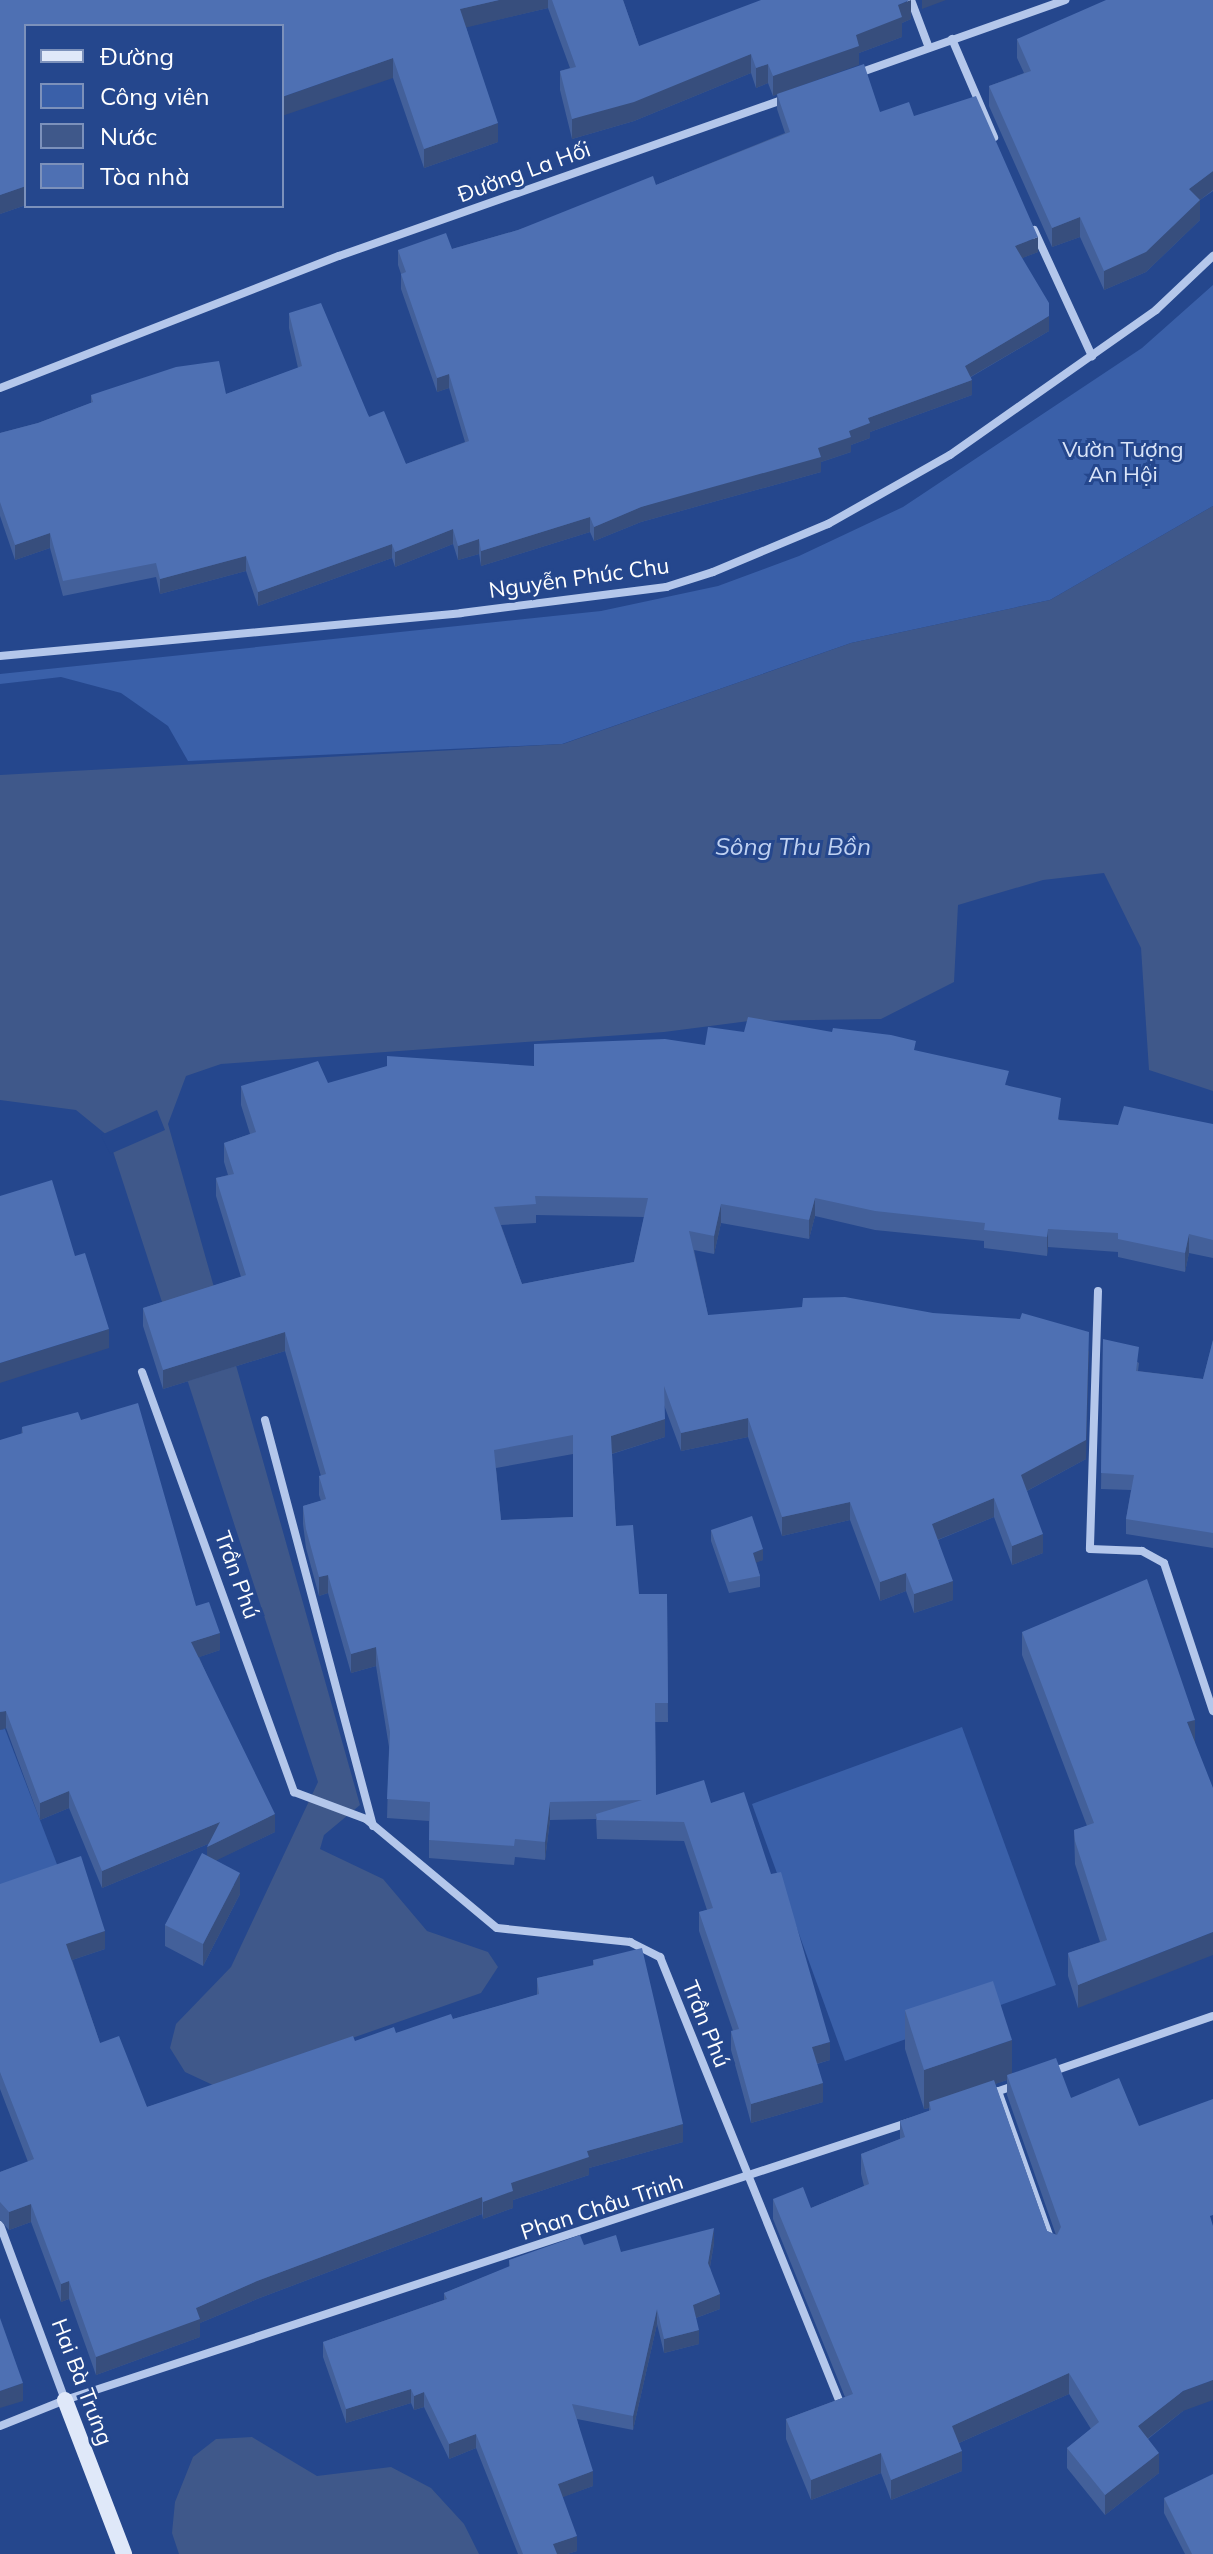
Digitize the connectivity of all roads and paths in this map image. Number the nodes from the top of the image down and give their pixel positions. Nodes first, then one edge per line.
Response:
1 (911, 0) edge
2 (1065, 0) edge
3 (952, 39) junction
4 (929, 48) junction
5 (852, 76) edge
6 (794, 96) edge
7 (1000, 150) edge
8 (1030, 220) edge
9 (1213, 256) edge
10 (1092, 356) junction
11 (0, 388) edge
12 (0, 656) edge
13 (1098, 1291) dead end
14 (142, 1372) dead end
15 (265, 1420) dead end
16 (1213, 1711) edge
17 (373, 1827) junction
18 (1213, 2016) edge
19 (1035, 2078) edge
20 (1023, 2082) edge
21 (998, 2091) junction
22 (970, 2101) edge
23 (926, 2116) edge
24 (747, 2177) junction
25 (0, 2225) edge
26 (1054, 2249) edge
27 (65, 2400) junction
28 (842, 2407) edge
29 (0, 2426) edge
30 (124, 2554) edge

1 - 4 street
2 - 3 street
3 - 4 street
3 - 7 street
4 - 5 street
6 - 11 street, Đường La Hối
8 - 10 street
9 - 10 street, Nguyễn Phúc Chu
10 - 12 street, Nguyễn Phúc Chu
13 - 16 street
14 - 17 street, Trần Phú
15 - 17 street
17 - 24 street, Trần Phú
18 - 19 street
20 - 21 street
21 - 22 street
21 - 26 street
23 - 24 street, Phan Châu Trinh
24 - 27 street, Phan Châu Trinh
24 - 28 street, Trần Phú
25 - 27 street, Hai Bà Trưng
27 - 29 street, Phan Châu Trinh
27 - 30 street, Hai Bà Trưng

